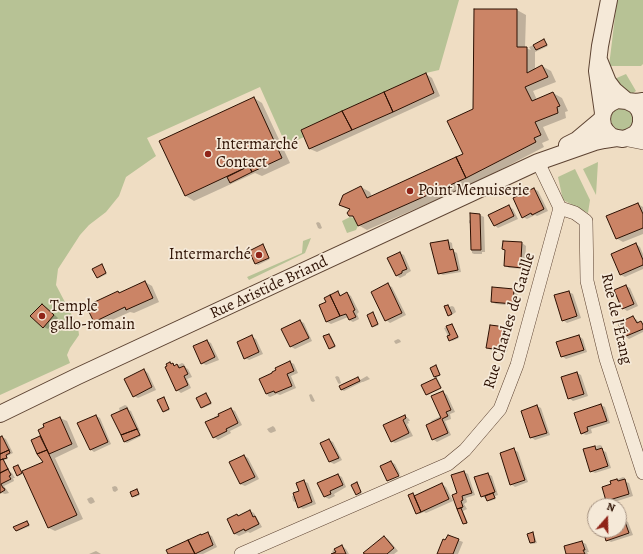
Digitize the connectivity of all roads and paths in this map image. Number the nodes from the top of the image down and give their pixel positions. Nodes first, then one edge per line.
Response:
1 (609, 0) edge
2 (599, 60) junction
3 (627, 100) junction
4 (643, 101) edge
5 (603, 116) junction
6 (642, 130) edge
7 (620, 138) junction
8 (538, 162) junction
9 (560, 208) junction
10 (0, 414) edge
11 (643, 472) edge
12 (246, 553) edge

1 - 2 street
2 - 3 street
2 - 5 street
3 - 4 street
3 - 5 street
3 - 6 street
5 - 7 street
5 - 8 street, Rue Aristide Briand
6 - 7 street
7 - 8 street, Rue Aristide Briand
8 - 9 street
8 - 10 street, Rue Aristide Briand
9 - 11 street, Rue de l'Étang
9 - 12 street, Rue Charles de Gaulle

